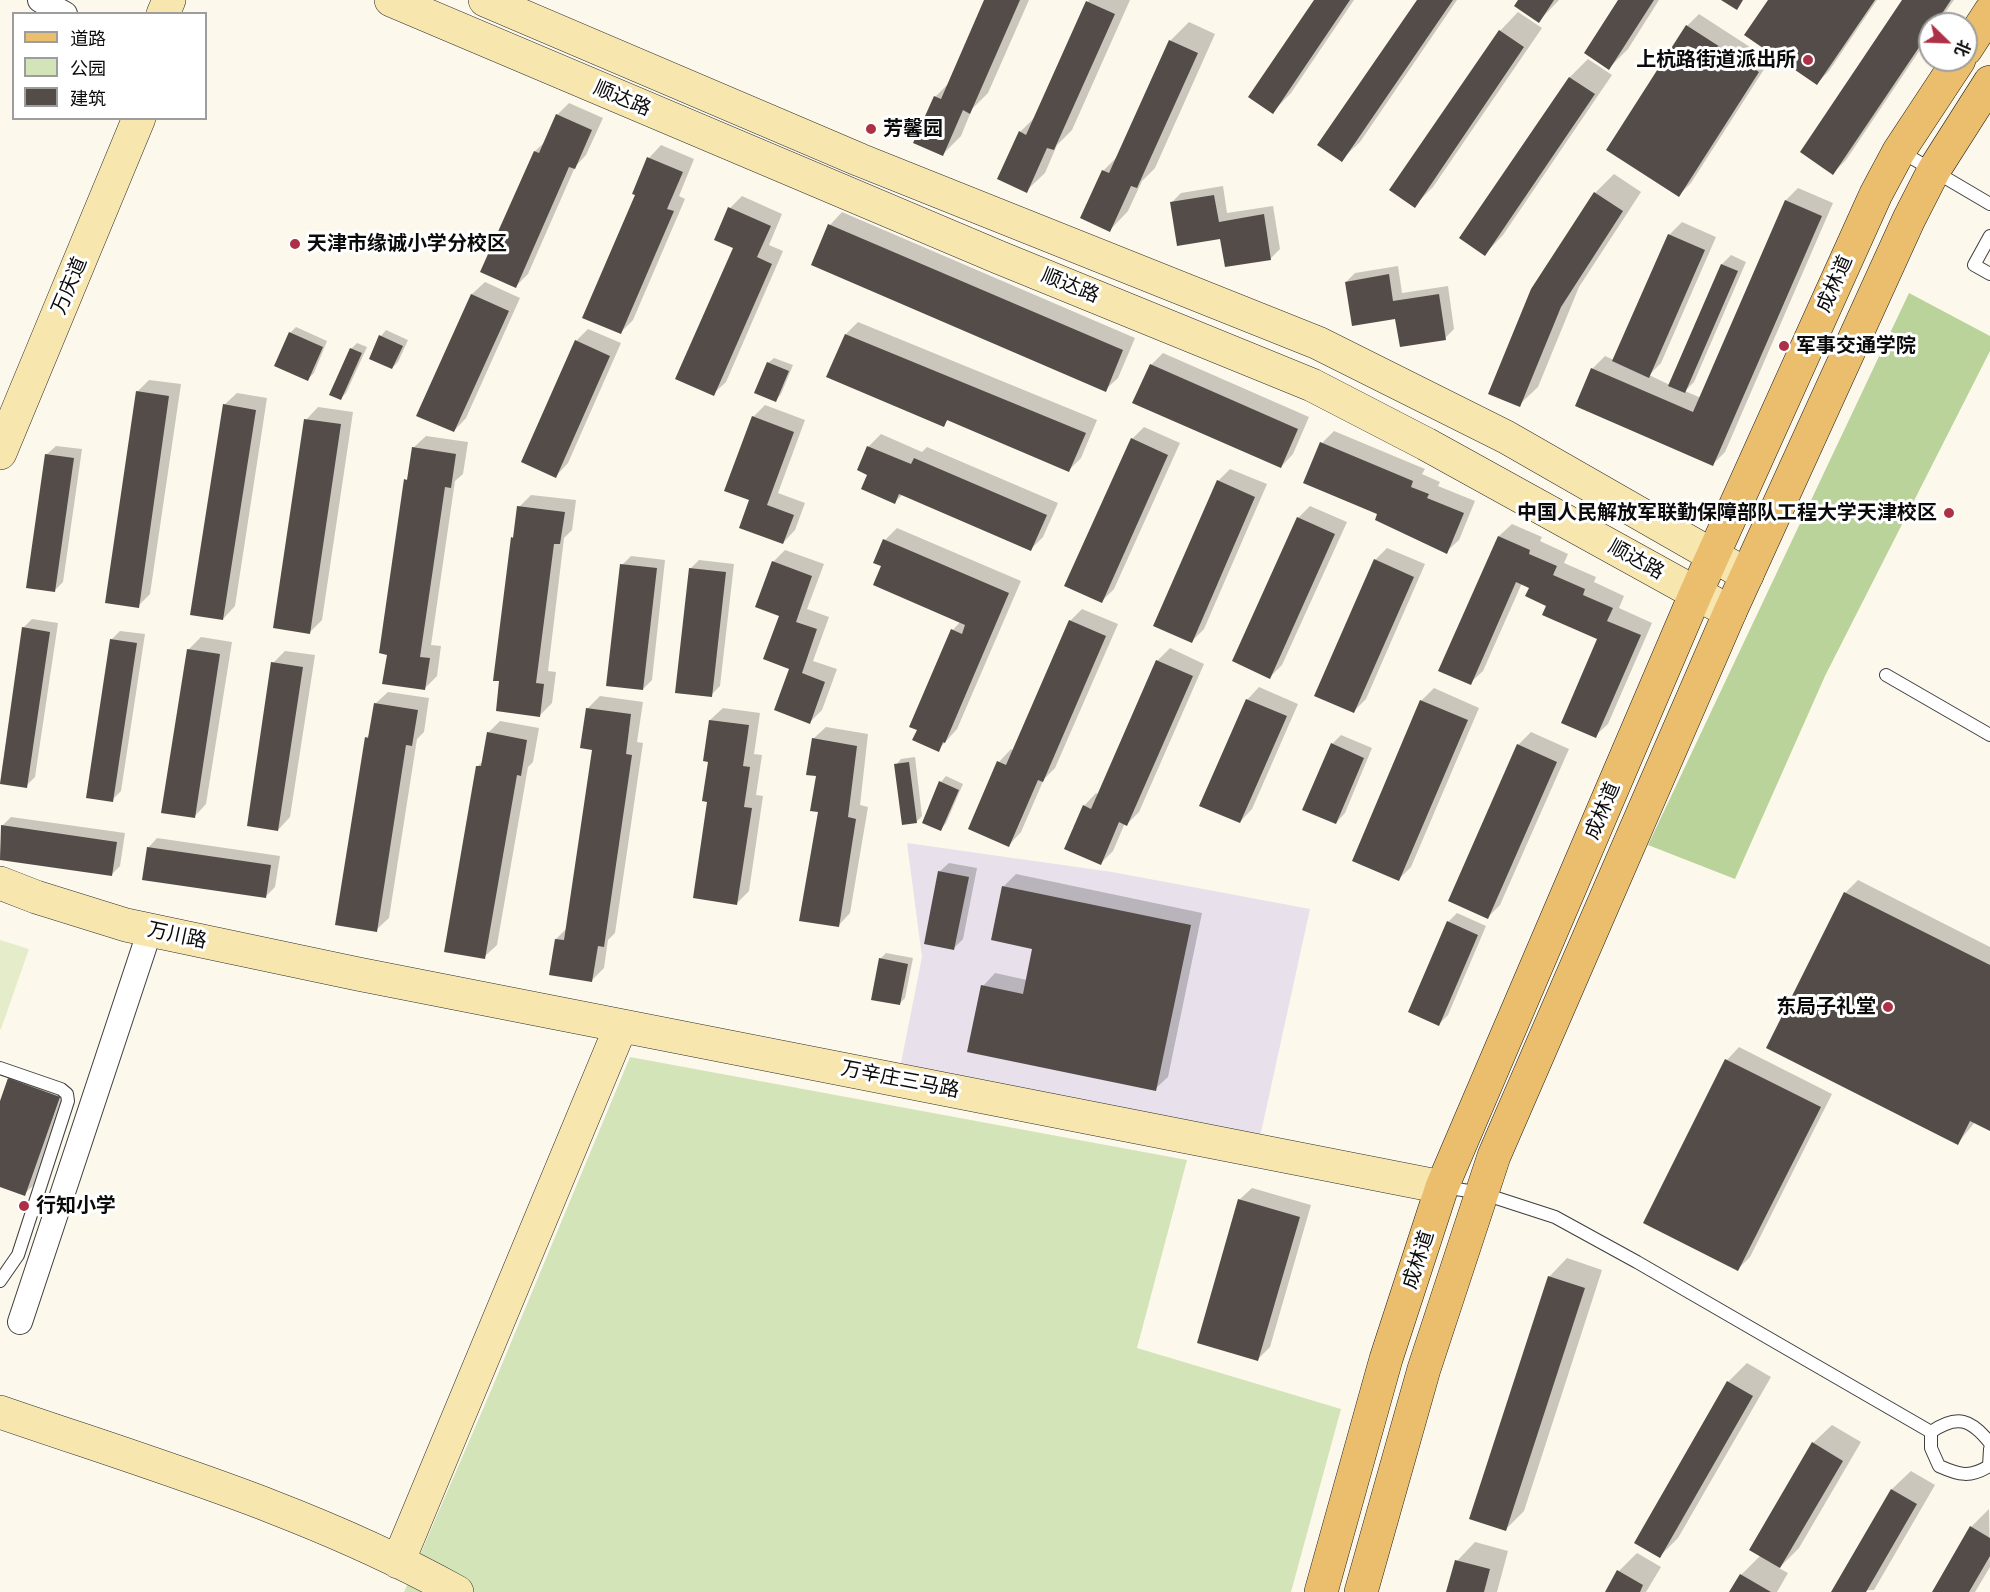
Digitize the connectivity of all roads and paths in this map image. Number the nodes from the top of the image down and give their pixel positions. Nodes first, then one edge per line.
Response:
1 (40, 0) edge
2 (391, 0) edge
3 (484, 0) edge
4 (61, 12) edge
5 (1990, 12) edge
6 (458, 29) junction
7 (1978, 30) edge
8 (1951, 72) edge
9 (1990, 82) edge
10 (118, 120) edge
11 (139, 120) edge
12 (1899, 151) junction
13 (1934, 170) junction
14 (1990, 204) edge
15 (1990, 236) edge
16 (1990, 274) edge
17 (0, 398) edge
18 (2, 442) edge
19 (1713, 555) junction
20 (1747, 575) junction
21 (1696, 593) junction
22 (1730, 612) junction
23 (1886, 675) dead end
24 (1990, 735) edge
25 (0, 883) edge
26 (150, 930) junction
27 (358, 974) joint
28 (621, 1026) junction
29 (0, 1068) edge
30 (1442, 1187) junction
31 (1481, 1193) junction
32 (29, 1259) junction
33 (0, 1281) edge
34 (20, 1322) dead end
35 (0, 1412) edge
36 (1931, 1432) junction
37 (1990, 1443) edge
38 (1990, 1449) edge
39 (398, 1562) junction
40 (457, 1592) edge
41 (1321, 1592) edge
42 (1361, 1592) edge

1 - 4 street
2 - 6 street, 顺达路
3 - 6 street
3 - 19 street, 顺达路
5 - 7 main road
6 - 21 street, 顺达路
8 - 12 main road, 成林道
9 - 13 main road, 成林道
10 - 17 street, 万庆道
11 - 18 street, 万庆道
12 - 13 lane
12 - 19 main road, 成林道
13 - 14 lane
13 - 20 main road, 成林道
15 - 16 lane
19 - 20 street, 顺达路
19 - 21 main road, 成林道
20 - 22 main road, 成林道
21 - 22 street, 顺达路
21 - 30 main road, 成林道
22 - 31 main road, 成林道
23 - 24 lane
25 - 26 street, 万川路
26 - 27 street, 万川路
26 - 32 street
27 - 28 street, 万辛庄三马路
28 - 30 street, 万辛庄三马路
28 - 39 street
29 - 32 lane
30 - 31 lane
30 - 41 main road, 成林道
31 - 36 lane
31 - 42 main road, 成林道
32 - 33 lane
32 - 34 street
35 - 39 street
36 - 37 lane
36 - 38 lane
39 - 40 street

